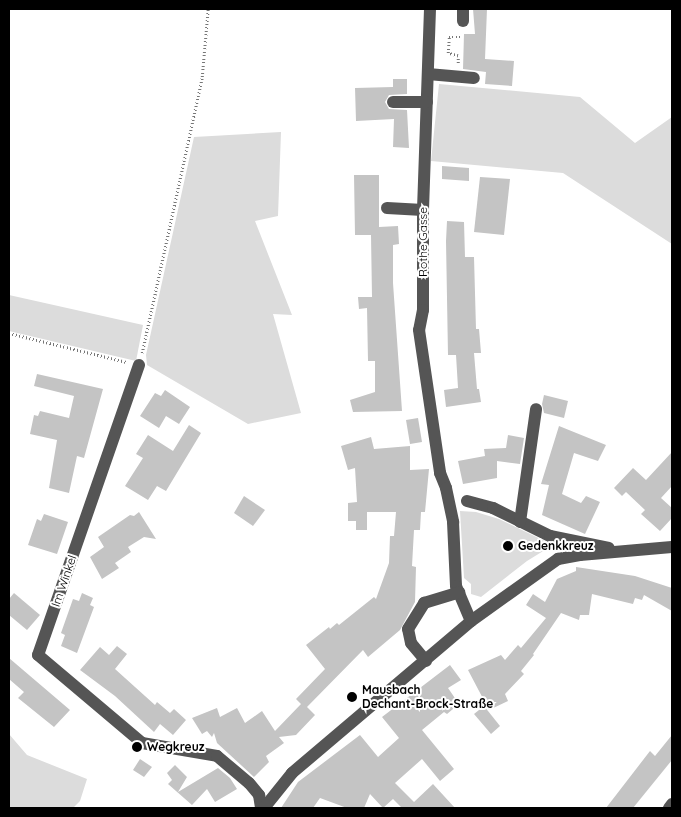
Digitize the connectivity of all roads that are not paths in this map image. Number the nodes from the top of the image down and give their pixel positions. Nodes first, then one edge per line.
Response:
1 (430, 9) edge
2 (428, 74) junction
3 (474, 78) dead end
4 (392, 102) dead end
5 (427, 102) junction
6 (387, 208) dead end
7 (422, 210) junction
8 (139, 365) road end
9 (536, 409) dead end
10 (468, 501) dead end
11 (520, 522) junction
12 (672, 547) edge
13 (631, 551) junction
14 (459, 592) junction
15 (471, 622) junction
16 (426, 661) junction
17 (672, 804) edge
18 (263, 808) edge
19 (669, 808) edge

1 - 2 street, Rothe Gasse
2 - 3 street
2 - 5 street, Rothe Gasse
4 - 5 street
5 - 7 street, Rothe Gasse
6 - 7 street
7 - 14 street, Rothe Gasse
8 - 18 street, Im Winkel
9 - 11 street
10 - 11 street
11 - 13 street
12 - 13 street
13 - 15 street
14 - 15 street
14 - 16 street
15 - 16 street
16 - 18 street
17 - 19 street

